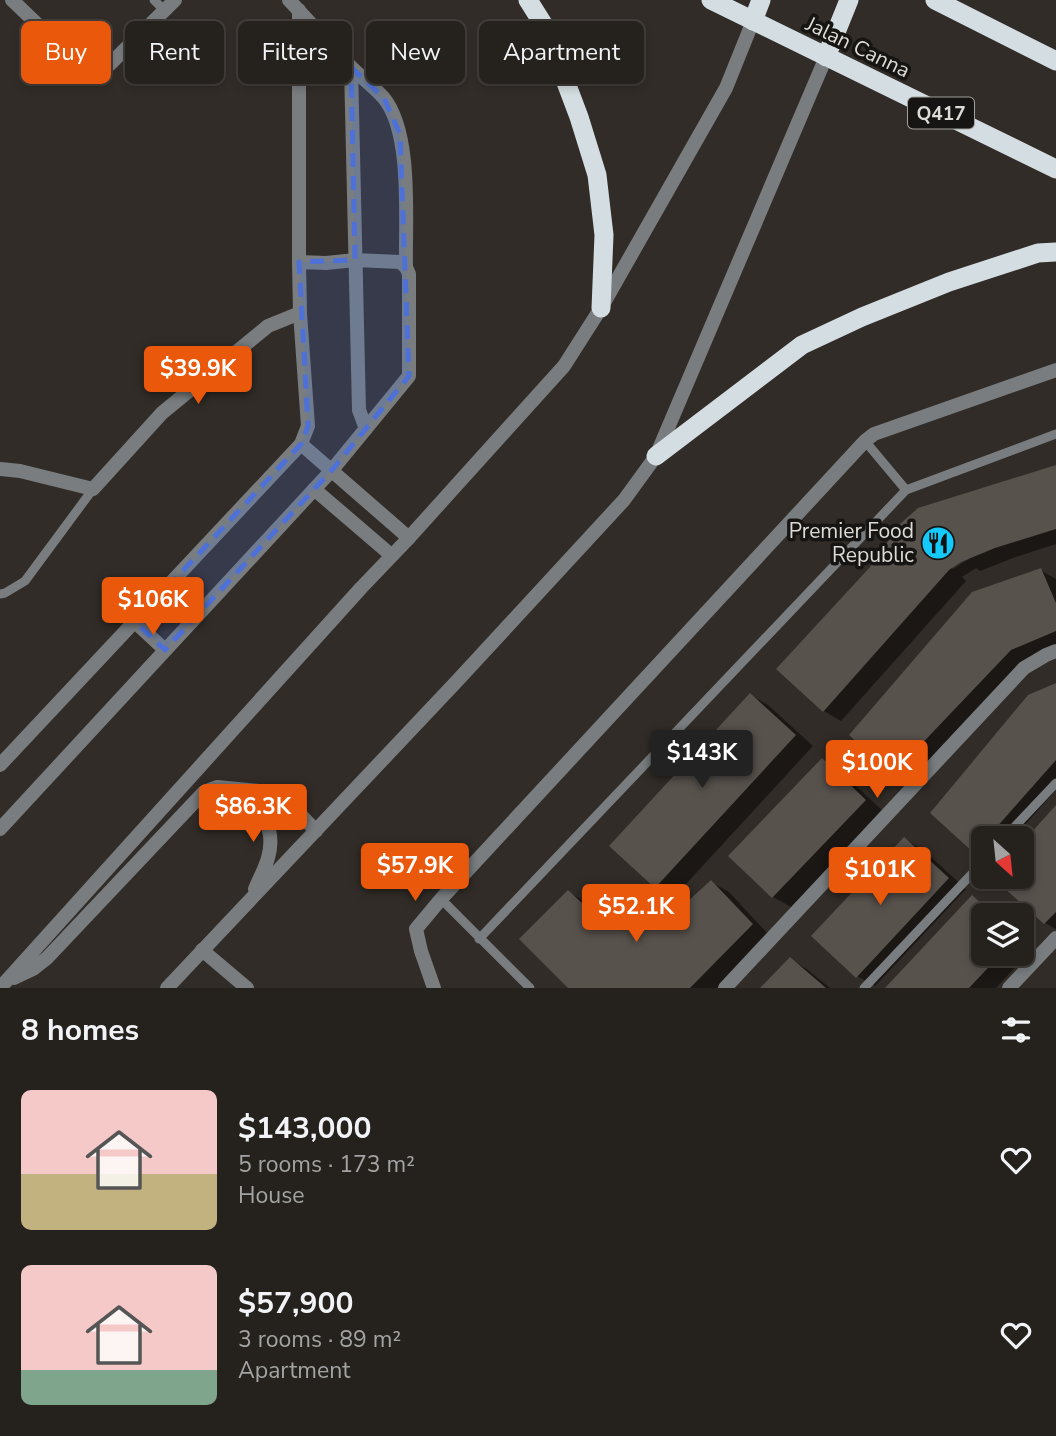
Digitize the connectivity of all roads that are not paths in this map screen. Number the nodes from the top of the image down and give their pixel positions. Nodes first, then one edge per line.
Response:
1 (12, 0) edge
2 (528, 0) edge
3 (711, 0) edge
4 (761, 0) edge
5 (849, 0) edge
6 (935, 0) edge
7 (164, 3) edge
8 (294, 5) edge
9 (309, 21) edge
10 (753, 22) junction
11 (826, 57) junction
12 (1056, 61) edge
13 (352, 68) edge
14 (351, 84) edge
15 (1056, 169) edge
16 (1056, 252) edge
17 (355, 260) junction
18 (299, 262) junction
19 (406, 267) junction
20 (601, 308) junction
21 (300, 313) junction
22 (1056, 370) edge
23 (366, 429) junction
24 (1056, 434) edge
25 (865, 441) junction
26 (301, 444) junction
27 (656, 456) junction
28 (0, 469) edge
29 (332, 470) junction
30 (93, 489) junction
31 (314, 489) junction
32 (906, 490) junction
33 (409, 538) junction
34 (391, 555) junction
35 (0, 594) edge
36 (135, 622) junction
37 (165, 650) junction
38 (1056, 651) edge
39 (0, 765) edge
40 (1056, 783) edge
41 (234, 789) junction
42 (1015, 826) edge
43 (0, 829) edge
44 (316, 831) junction
45 (971, 874) edge
46 (441, 899) junction
47 (251, 900) junction
48 (1056, 938) edge
49 (479, 939) junction
50 (202, 950) junction
51 (3, 985) edge
52 (166, 988) edge
53 (247, 988) edge
54 (434, 988) edge
55 (530, 988) edge
56 (725, 988) edge
57 (864, 988) edge
58 (1009, 988) edge

1 - 7 street
2 - 20 highway
3 - 10 highway, Jalan Canna
4 - 10 highway
5 - 11 highway
6 - 12 highway
8 - 9 street
8 - 18 street
10 - 11 highway, Jalan Canna
10 - 20 street
11 - 15 highway, Jalan Canna / Q417
11 - 27 street
13 - 19 street
14 - 17 street
16 - 27 highway
17 - 18 street
17 - 19 street
17 - 23 street
18 - 21 street
19 - 23 street
20 - 33 street
21 - 26 street
21 - 30 street
22 - 25 street
23 - 29 street
24 - 32 lane
25 - 32 lane
25 - 46 street
26 - 29 street
26 - 36 street
27 - 44 street
28 - 30 street
29 - 31 street
29 - 33 street
30 - 35 lane
31 - 34 street
31 - 37 street
32 - 49 lane
33 - 34 street
34 - 51 street
36 - 37 street
36 - 39 street
37 - 43 street
38 - 56 street
40 - 42 lane
41 - 44 street
41 - 47 street
41 - 51 street
44 - 47 street
45 - 57 lane
46 - 49 lane
46 - 54 street
47 - 50 street
48 - 58 street
49 - 55 lane
50 - 52 street
50 - 53 street

